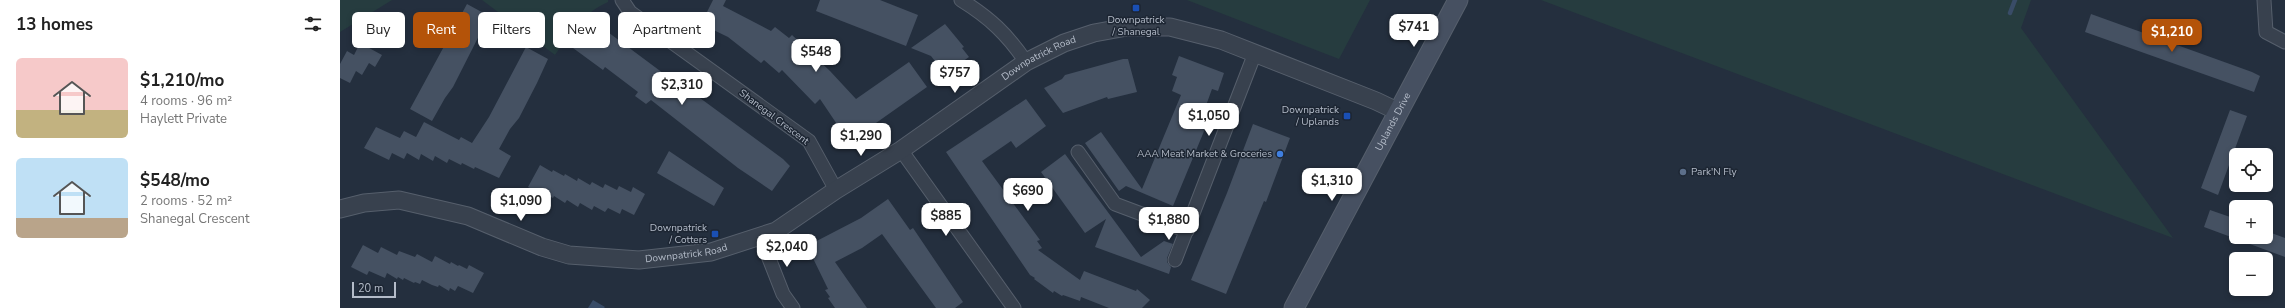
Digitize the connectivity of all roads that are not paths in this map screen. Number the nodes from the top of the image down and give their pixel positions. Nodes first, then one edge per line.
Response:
1 (622, 0) edge
2 (961, 0) edge
3 (1458, 0) edge
4 (2264, 0) edge
5 (2285, 42) edge
6 (1255, 53) junction
7 (1026, 62) junction
8 (1397, 111) junction
9 (900, 150) junction
10 (1078, 152) dead end
11 (836, 190) junction
12 (340, 209) edge
13 (1187, 231) junction
14 (761, 238) junction
15 (1175, 260) dead end
16 (793, 308) edge
17 (1014, 308) edge
18 (1294, 308) edge

1 - 11 street, Shanegal Crescent
2 - 7 street
3 - 8 main road, Uplands Drive
4 - 5 street
6 - 7 street, Downpatrick Road
6 - 8 street, Downpatrick Road
6 - 13 street
7 - 9 street, Downpatrick Road
8 - 18 main road, Uplands Drive
9 - 11 street, Downpatrick Road
9 - 17 street
10 - 13 street
11 - 14 street, Downpatrick Road
12 - 14 street, Downpatrick Road
13 - 15 street
14 - 16 street

